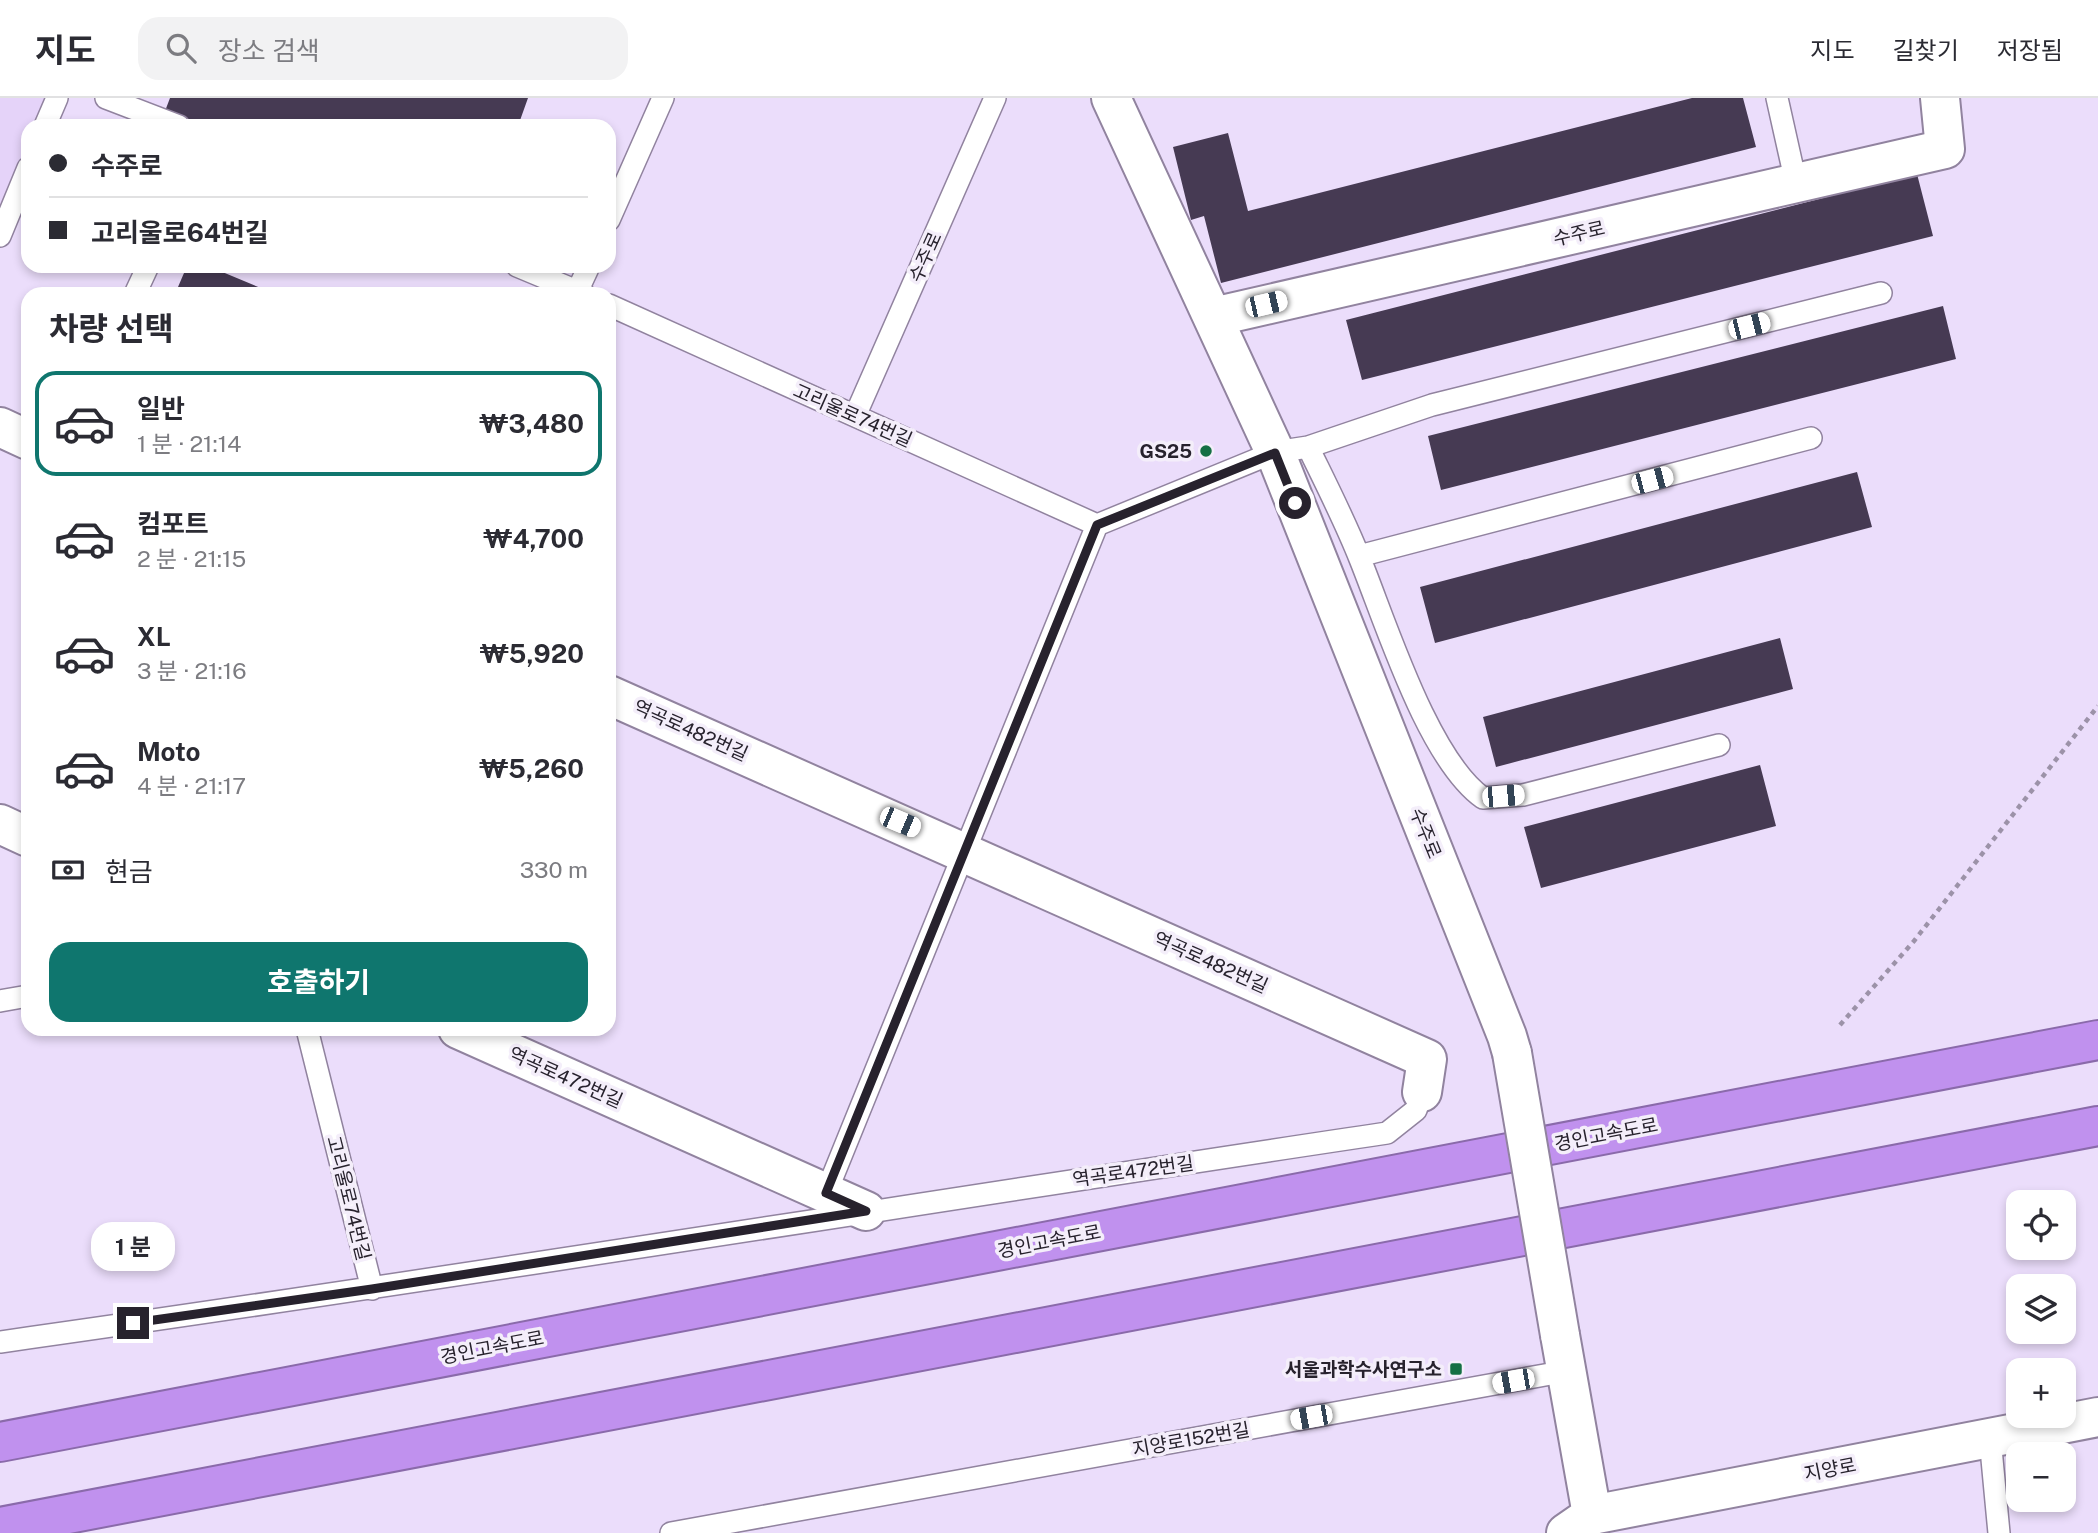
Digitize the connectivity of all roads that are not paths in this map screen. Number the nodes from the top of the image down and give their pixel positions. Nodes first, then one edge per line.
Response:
1 (57, 98) edge
2 (106, 98) edge
3 (995, 98) edge
4 (1111, 98) edge
5 (1777, 98) edge
6 (1940, 98) edge
7 (655, 100) edge
8 (49, 119) edge
9 (161, 119) edge
10 (1796, 183) junction
11 (21, 185) edge
12 (616, 202) edge
13 (0, 236) edge
14 (533, 273) edge
15 (565, 287) edge
16 (1881, 293) dead end
17 (616, 308) edge
18 (1213, 317) junction
19 (855, 416) junction
20 (0, 428) edge
21 (21, 437) edge
22 (1811, 438) dead end
23 (1292, 450) junction
24 (1097, 525) junction
25 (1359, 556) junction
26 (616, 698) edge
27 (1720, 745) dead end
28 (0, 824) edge
29 (21, 834) edge
30 (965, 851) junction
31 (21, 997) edge
32 (0, 1001) edge
33 (309, 1036) edge
34 (474, 1036) edge
35 (2098, 1040) edge
36 (1422, 1091) joint
37 (2098, 1126) edge
38 (826, 1193) junction
39 (866, 1211) junction
40 (372, 1289) junction
41 (0, 1342) edge
42 (1564, 1353) junction
43 (2098, 1417) edge
44 (1990, 1438) junction
45 (0, 1442) edge
46 (1579, 1524) edge
47 (0, 1527) edge
48 (671, 1533) edge
49 (1999, 1533) edge

1 - 8 lane
2 - 9 lane
3 - 19 lane, 수주로
4 - 18 street, 수주로
5 - 10 lane
6 - 10 street, 수주로
7 - 12 lane
10 - 18 street, 수주로
11 - 13 lane
14 - 15 lane
16 - 23 lane
17 - 19 lane, 고리울로74번길
18 - 23 street, 수주로
19 - 24 lane, 고리울로74번길
20 - 21 street
22 - 25 lane
23 - 24 lane
23 - 25 lane
23 - 42 street, 수주로, bridge
24 - 30 lane
25 - 27 lane
26 - 30 street, 역곡로482번길
28 - 29 street
30 - 36 street, 역곡로482번길
30 - 38 lane
31 - 32 lane
33 - 40 lane, 고리울로74번길
34 - 38 street, 역곡로472번길
35 - 45 highway, 경인고속도로
36 - 39 lane, 역곡로472번길
37 - 47 highway
38 - 39 street, 역곡로472번길
39 - 40 lane
40 - 41 lane
42 - 46 street
42 - 48 lane, 지양로152번길
43 - 44 street, 지양로
44 - 46 street, 지양로
44 - 49 lane

